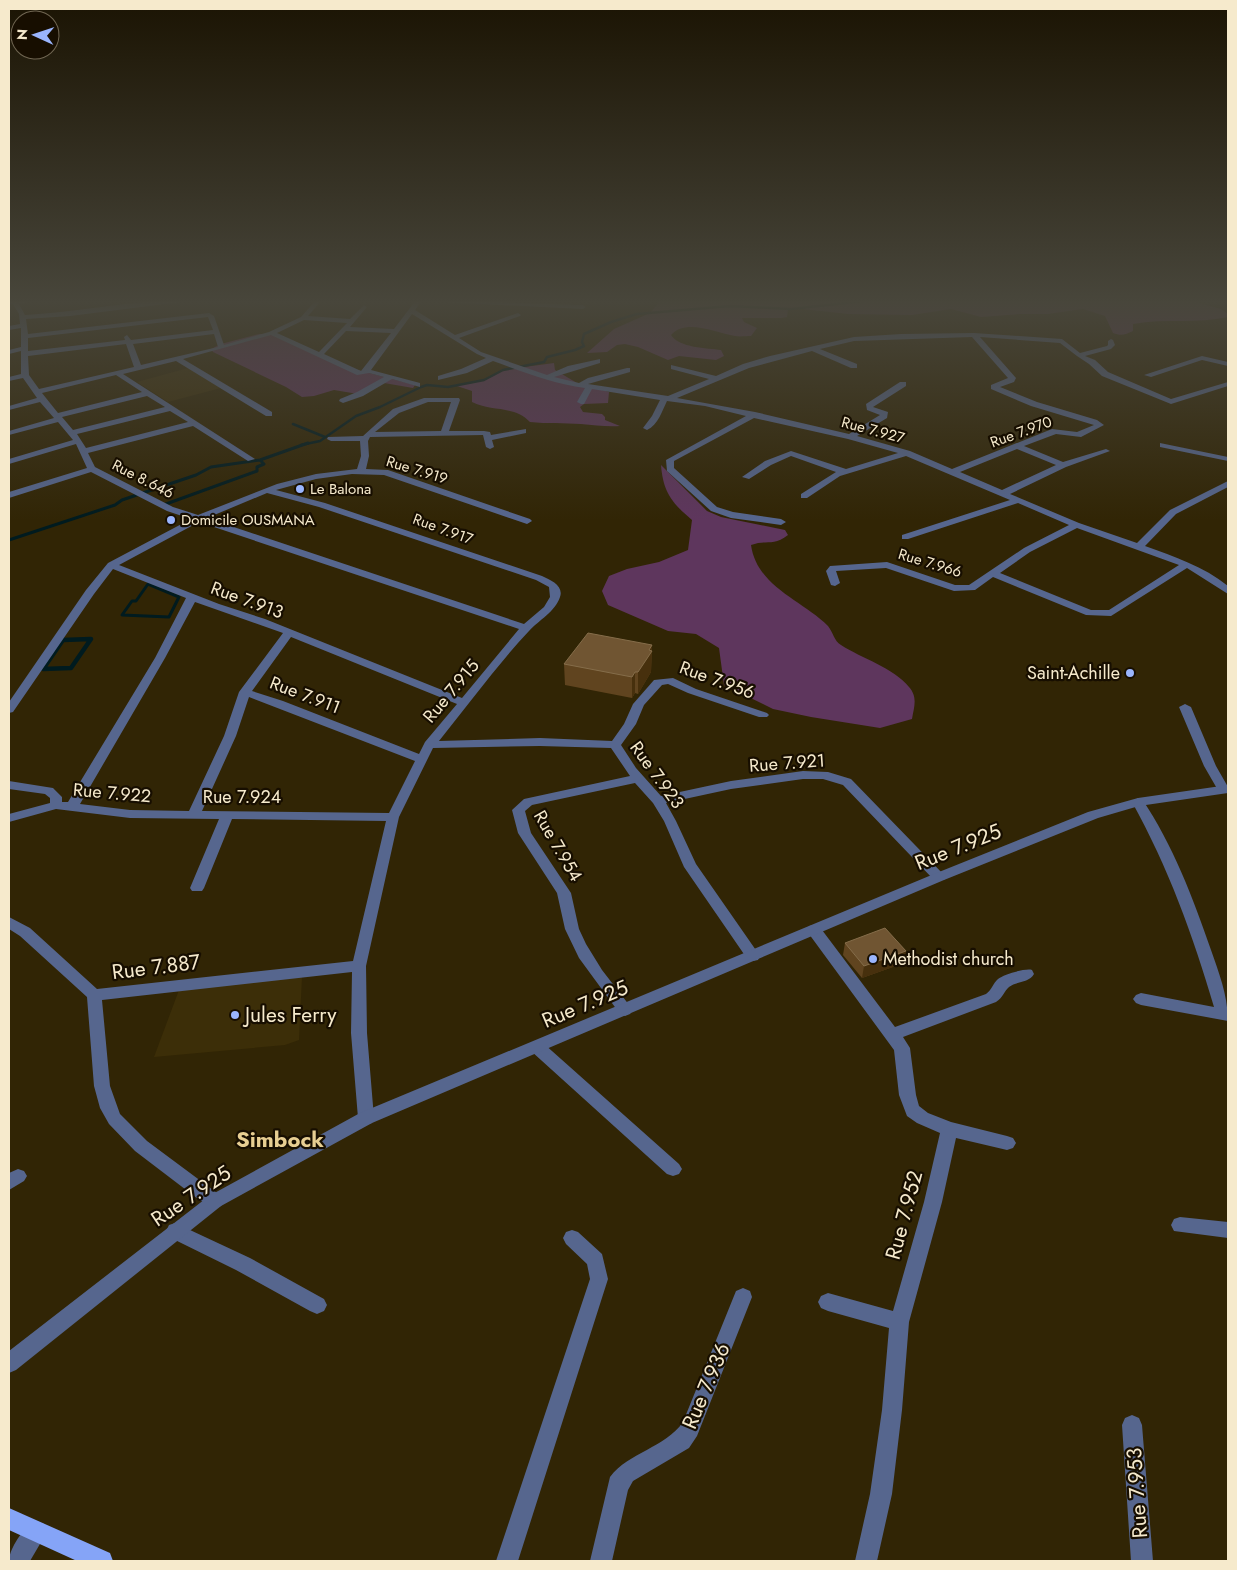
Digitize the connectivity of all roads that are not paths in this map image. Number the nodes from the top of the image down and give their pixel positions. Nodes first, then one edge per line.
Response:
1 (117, 373) joint
2 (201, 373) edge
3 (378, 373) edge
4 (459, 373) edge
5 (534, 373) edge
6 (558, 373) edge
7 (615, 373) edge
8 (697, 373) edge
9 (727, 373) edge
10 (1007, 373) edge
11 (1104, 373) edge
12 (1154, 373) edge
13 (25, 374) joint
14 (1148, 375) dead end
15 (391, 376) junction
16 (548, 377) junction
17 (441, 378) dead end
18 (715, 378) junction
19 (9, 379) edge
20 (903, 384) dead end
21 (1228, 384) edge
22 (417, 385) dead end
23 (579, 386) junction
24 (589, 388) junction
25 (148, 393) junction
26 (39, 395) junction
27 (668, 398) junction
28 (343, 401) dead end
29 (581, 402) dead end
30 (9, 408) edge
31 (171, 408) junction
32 (269, 414) dead end
33 (755, 414) junction
34 (59, 418) junction
35 (194, 423) junction
36 (647, 428) dead end
37 (523, 431) dead end
38 (9, 433) edge
39 (72, 433) junction
40 (444, 434) junction
41 (366, 436) junction
42 (850, 437) junction
43 (331, 438) dead end
44 (488, 438) junction
45 (78, 441) junction
46 (1163, 445) dead end
47 (1016, 446) junction
48 (490, 447) dead end
49 (85, 451) junction
50 (1106, 451) dead end
51 (907, 453) junction
52 (251, 459) dead end
53 (1228, 459) edge
54 (9, 462) edge
55 (1063, 465) junction
56 (92, 468) junction
57 (361, 471) junction
58 (844, 471) junction
59 (953, 472) junction
60 (746, 477) dead end
61 (1228, 484) edge
62 (268, 491) junction
63 (1004, 493) junction
64 (9, 495) edge
65 (804, 496) dead end
66 (1019, 500) junction
67 (198, 518) junction
68 (527, 520) dead end
69 (781, 522) dead end
70 (1076, 525) junction
71 (905, 537) dead end
72 (1139, 548) junction
73 (1187, 564) junction
74 (111, 565) junction
75 (994, 574) junction
76 (835, 583) dead end
77 (1228, 591) edge
78 (192, 597) junction
79 (526, 628) junction
80 (289, 632) junction
81 (245, 692) junction
82 (463, 702) junction
83 (1185, 707) dead end
84 (9, 710) edge
85 (763, 715) dead end
86 (429, 745) junction
87 (615, 745) junction
88 (421, 759) junction
89 (638, 778) junction
90 (9, 785) edge
91 (1226, 789) edge
92 (658, 801) junction
93 (1138, 802) junction
94 (56, 805) junction
95 (72, 806) junction
96 (194, 814) junction
97 (227, 815) junction
98 (393, 817) junction
99 (9, 818) edge
100 (939, 877) junction
101 (198, 888) dead end
102 (9, 922) edge
103 (814, 930) junction
104 (753, 956) junction
105 (359, 966) junction
106 (1027, 974) dead end
107 (94, 996) junction
108 (1141, 999) dead end
109 (625, 1010) junction
110 (1226, 1015) edge
111 (892, 1035) junction
112 (537, 1047) junction
113 (366, 1118) junction
114 (949, 1129) junction
115 (1007, 1143) dead end
116 (673, 1170) dead end
117 (215, 1201) junction
118 (1180, 1225) dead end
119 (1228, 1230) edge
120 (175, 1231) junction
121 (572, 1238) dead end
122 (743, 1297) dead end
123 (828, 1302) dead end
124 (317, 1305) dead end
125 (899, 1322) junction
126 (9, 1363) edge
127 (1132, 1425) dead end
128 (9, 1519) edge
129 (36, 1532) junction
130 (17, 1561) edge
131 (102, 1561) edge
132 (507, 1561) edge
133 (602, 1561) edge
134 (866, 1561) edge
135 (1142, 1561) edge

1 - 25 street
1 - 26 street
2 - 32 street
3 - 15 street
4 - 17 street
5 - 16 street, Rue 7.927
6 - 16 street
7 - 23 street
8 - 18 street
9 - 18 street
10 - 47 street, Rue 7.970
11 - 21 street
12 - 14 street
13 - 19 street
13 - 26 street, Rue 8.646
15 - 22 street
15 - 28 street
16 - 23 street, Rue 7.927
18 - 27 street
20 - 42 street
23 - 24 street, Rue 7.927
24 - 27 street, Rue 7.927
24 - 29 street
25 - 31 street
25 - 34 street
26 - 30 street
26 - 34 street, Rue 8.646
27 - 33 street, Rue 7.927
27 - 36 street
31 - 35 street
31 - 39 street
33 - 42 street, Rue 7.927
33 - 69 street
34 - 38 street
34 - 39 street, Rue 8.646
35 - 49 street
35 - 52 street
37 - 44 street
39 - 45 street, Rue 8.646
40 - 41 street
40 - 41 street
40 - 44 street
41 - 43 street
41 - 57 street
42 - 51 street, Rue 7.927
44 - 48 street
45 - 49 street, Rue 8.646
45 - 54 street
46 - 53 street
47 - 55 street
47 - 59 street, Rue 7.970
49 - 56 street, Rue 8.646
50 - 55 street
51 - 58 street
51 - 59 street, Rue 7.927
55 - 63 street
56 - 64 street
56 - 67 street, Rue 8.646
57 - 62 street, Rue 7.919
57 - 68 street, Rue 7.919
58 - 60 street
58 - 65 street
59 - 63 street, Rue 7.927
61 - 72 street
62 - 67 street, Rue 7.919
62 - 79 street, Rue 7.917
63 - 66 street, Rue 7.927
66 - 70 street, Rue 7.927
66 - 71 street
67 - 74 street
67 - 79 street
70 - 72 street, Rue 7.927
70 - 75 street, Rue 7.966
72 - 73 street, Rue 7.927
73 - 75 street
73 - 77 street, Rue 7.927
74 - 78 street, Rue 7.913
74 - 84 street
75 - 76 street, Rue 7.966
78 - 80 street, Rue 7.913
78 - 95 street
79 - 82 street, Rue 7.915
80 - 81 street, Rue 7.911
80 - 82 street, Rue 7.913
81 - 88 street, Rue 7.911
81 - 96 street, Rue 7.924
82 - 86 street, Rue 7.915
83 - 91 street
85 - 87 street, Rue 7.956
86 - 87 street, Rue 7.923
86 - 88 street, Rue 7.915
87 - 89 street, Rue 7.923
88 - 98 street, Rue 7.915
89 - 92 street, Rue 7.923
89 - 109 street, Rue 7.954
90 - 94 street, Rue 7.922
91 - 93 street, Rue 7.925
92 - 100 street, Rue 7.921
92 - 104 street, Rue 7.923
93 - 100 street, Rue 7.925
93 - 110 street
94 - 95 street, Rue 7.922
94 - 99 street
95 - 96 street, Rue 7.922
96 - 97 street, Rue 7.924
97 - 98 street, Rue 7.924
97 - 101 street
98 - 105 street, Rue 7.915
100 - 103 street, Rue 7.925
102 - 107 street
103 - 104 street, Rue 7.925
103 - 111 street
104 - 109 street, Rue 7.925
105 - 107 street, Rue 7.887
105 - 113 street, Rue 7.915
106 - 111 street
107 - 117 street, Rue 7.887
108 - 110 street
109 - 112 street, Rue 7.925
111 - 114 street
112 - 113 street, Rue 7.925
112 - 116 street
113 - 117 street, Rue 7.925
114 - 115 street
114 - 125 street, Rue 7.952
117 - 120 street, Rue 7.925
118 - 119 street
120 - 124 street
120 - 126 street, Rue 7.925
121 - 132 street
122 - 133 street, Rue 7.936
123 - 125 street
125 - 134 street, Rue 7.952
127 - 135 street, Rue 7.953
128 - 129 main road
129 - 130 street
129 - 131 main road

